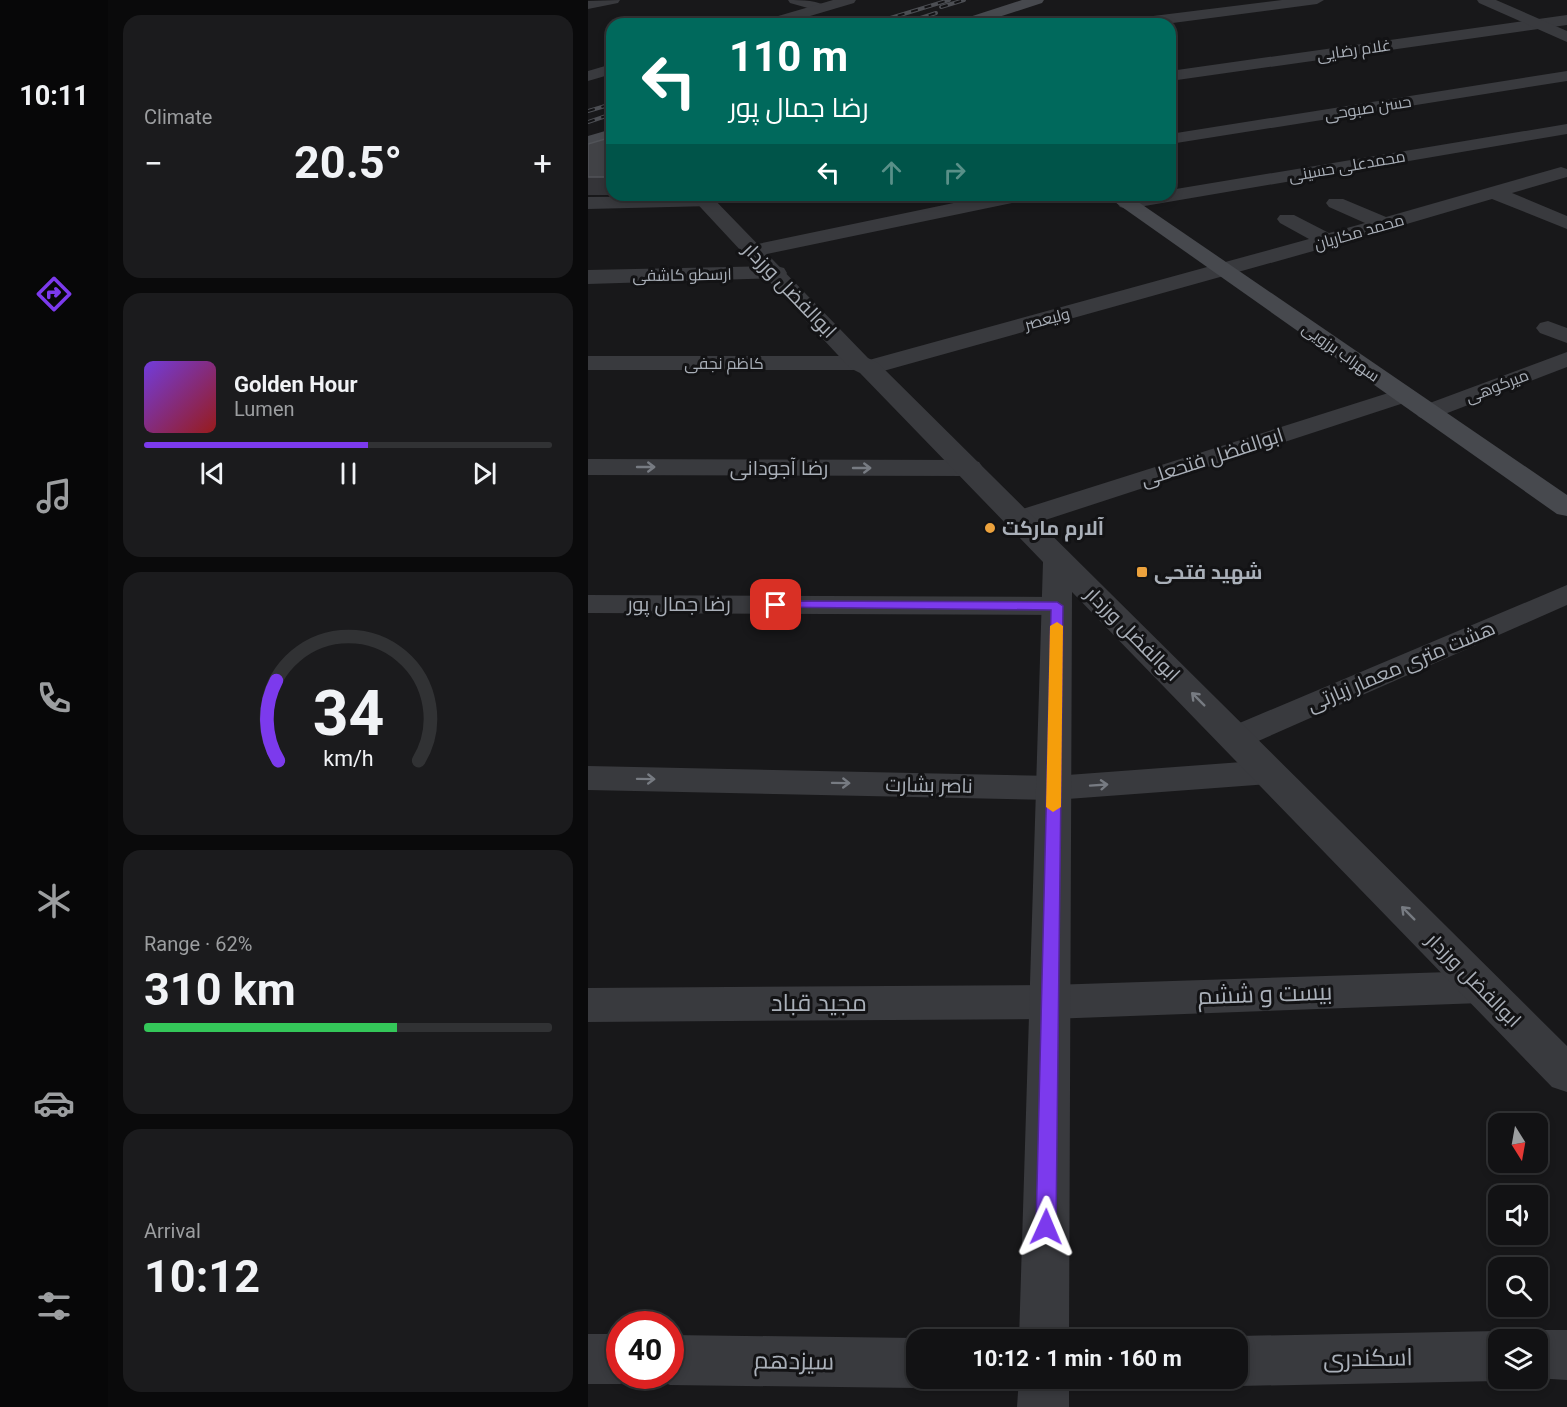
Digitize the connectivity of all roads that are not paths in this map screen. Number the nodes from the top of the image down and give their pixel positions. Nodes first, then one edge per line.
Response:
1 (614, 0) edge
2 (795, 0) edge
3 (849, 0) edge
4 (1023, 0) edge
5 (1037, 0) edge
6 (1317, 0) edge
7 (1484, 0) edge
8 (588, 6) edge
9 (822, 8) junction
10 (787, 18) edge
11 (968, 18) edge
12 (981, 18) edge
13 (1176, 18) edge
14 (1567, 20) edge
15 (1538, 24) junction
16 (1567, 37) edge
17 (1302, 58) junction
18 (1326, 70) dead end
19 (606, 71) edge
20 (1176, 75) edge
21 (588, 76) edge
22 (1567, 76) edge
23 (1562, 133) edge
24 (606, 136) edge
25 (1176, 138) edge
26 (588, 142) edge
27 (606, 149) edge
28 (588, 151) edge
29 (1561, 173) dead end
30 (1176, 191) edge
31 (1495, 193) junction
32 (1366, 196) dead end
33 (616, 201) edge
34 (704, 201) edge
35 (992, 201) edge
36 (1124, 201) edge
37 (588, 202) edge
38 (1336, 203) dead end
39 (1412, 217) junction
40 (1287, 219) dead end
41 (1567, 223) edge
42 (1385, 224) junction
43 (1328, 241) junction
44 (753, 251) junction
45 (1224, 270) junction
46 (776, 273) junction
47 (588, 277) edge
48 (1567, 359) edge
49 (588, 363) edge
50 (864, 365) junction
51 (1404, 395) junction
52 (1428, 412) junction
53 (588, 467) edge
54 (970, 468) junction
55 (1565, 504) edge
56 (1020, 519) junction
57 (1058, 557) junction
58 (1567, 594) edge
59 (588, 604) edge
60 (1057, 606) junction
61 (1235, 738) junction
62 (1269, 772) junction
63 (588, 778) edge
64 (1054, 788) junction
65 (1481, 987) junction
66 (1050, 1002) junction
67 (588, 1005) edge
68 (1561, 1059) edge
69 (1044, 1329) edge
70 (1548, 1355) edge
71 (1567, 1355) edge
72 (1488, 1356) edge
73 (588, 1359) edge
74 (606, 1359) edge
75 (684, 1360) edge
76 (1248, 1361) edge
77 (906, 1363) edge
78 (1044, 1389) edge
79 (1043, 1407) edge

1 - 8 street
2 - 9 street
3 - 9 street
4 - 11 main road
5 - 12 main road
6 - 13 street
7 - 15 street
9 - 10 street
14 - 15 street, غلام رضایی
15 - 16 street
15 - 17 street, غلام رضایی
17 - 18 street
17 - 20 street, غلام رضایی
19 - 21 street
22 - 25 street, حسن صبوحی
23 - 30 street, محمدعلی حسینی
24 - 26 main road
27 - 28 main road
29 - 31 street, محمد مکاریان
31 - 39 street, محمد مکاریان
31 - 41 street
32 - 39 street
33 - 37 street
34 - 44 street, ابوالفضل ورزدار
35 - 44 street
36 - 45 main road, سهراب برزویی
38 - 42 street
39 - 42 street, محمد مکاریان
40 - 43 street
42 - 43 street, محمد مکاریان
43 - 45 street, محمد مکاریان
44 - 46 street, ابوالفضل ورزدار
45 - 50 street, ولیعصر
45 - 51 main road, سهراب برزویی
46 - 47 street, ارسطو کاشفی
46 - 50 street, ابوالفضل ورزدار
48 - 52 street, میرکوهی
49 - 50 street, کاظم نجفی
50 - 54 street, ابوالفضل ورزدار
51 - 52 main road, سهراب برزویی
51 - 56 street, ابوالفضل فتحعلی
52 - 55 main road, سهراب برزویی
53 -> 54 street, رضا آجودانی
54 - 56 street, ابوالفضل ورزدار
56 - 57 street, ابوالفضل ورزدار
57 - 60 street
61 -> 57 street, ابوالفضل ورزدار
58 - 61 street, هشت متری معمار زیارتی
59 - 60 street, رضا جمال پور
60 - 64 street
61 - 62 street, ابوالفضل ورزدار
64 -> 62 street, ناصر بشارت
65 -> 62 street, ابوالفضل ورزدار
63 -> 64 street, ناصر بشارت
64 - 66 street
65 - 66 street, بیست و ششم
65 - 68 street, ابوالفضل ورزدار
66 - 67 street, مجید قباد
66 - 69 street
70 - 71 street
72 - 76 street, اسکندری
73 - 74 street
75 - 77 street, سیزدهم
78 - 79 street

